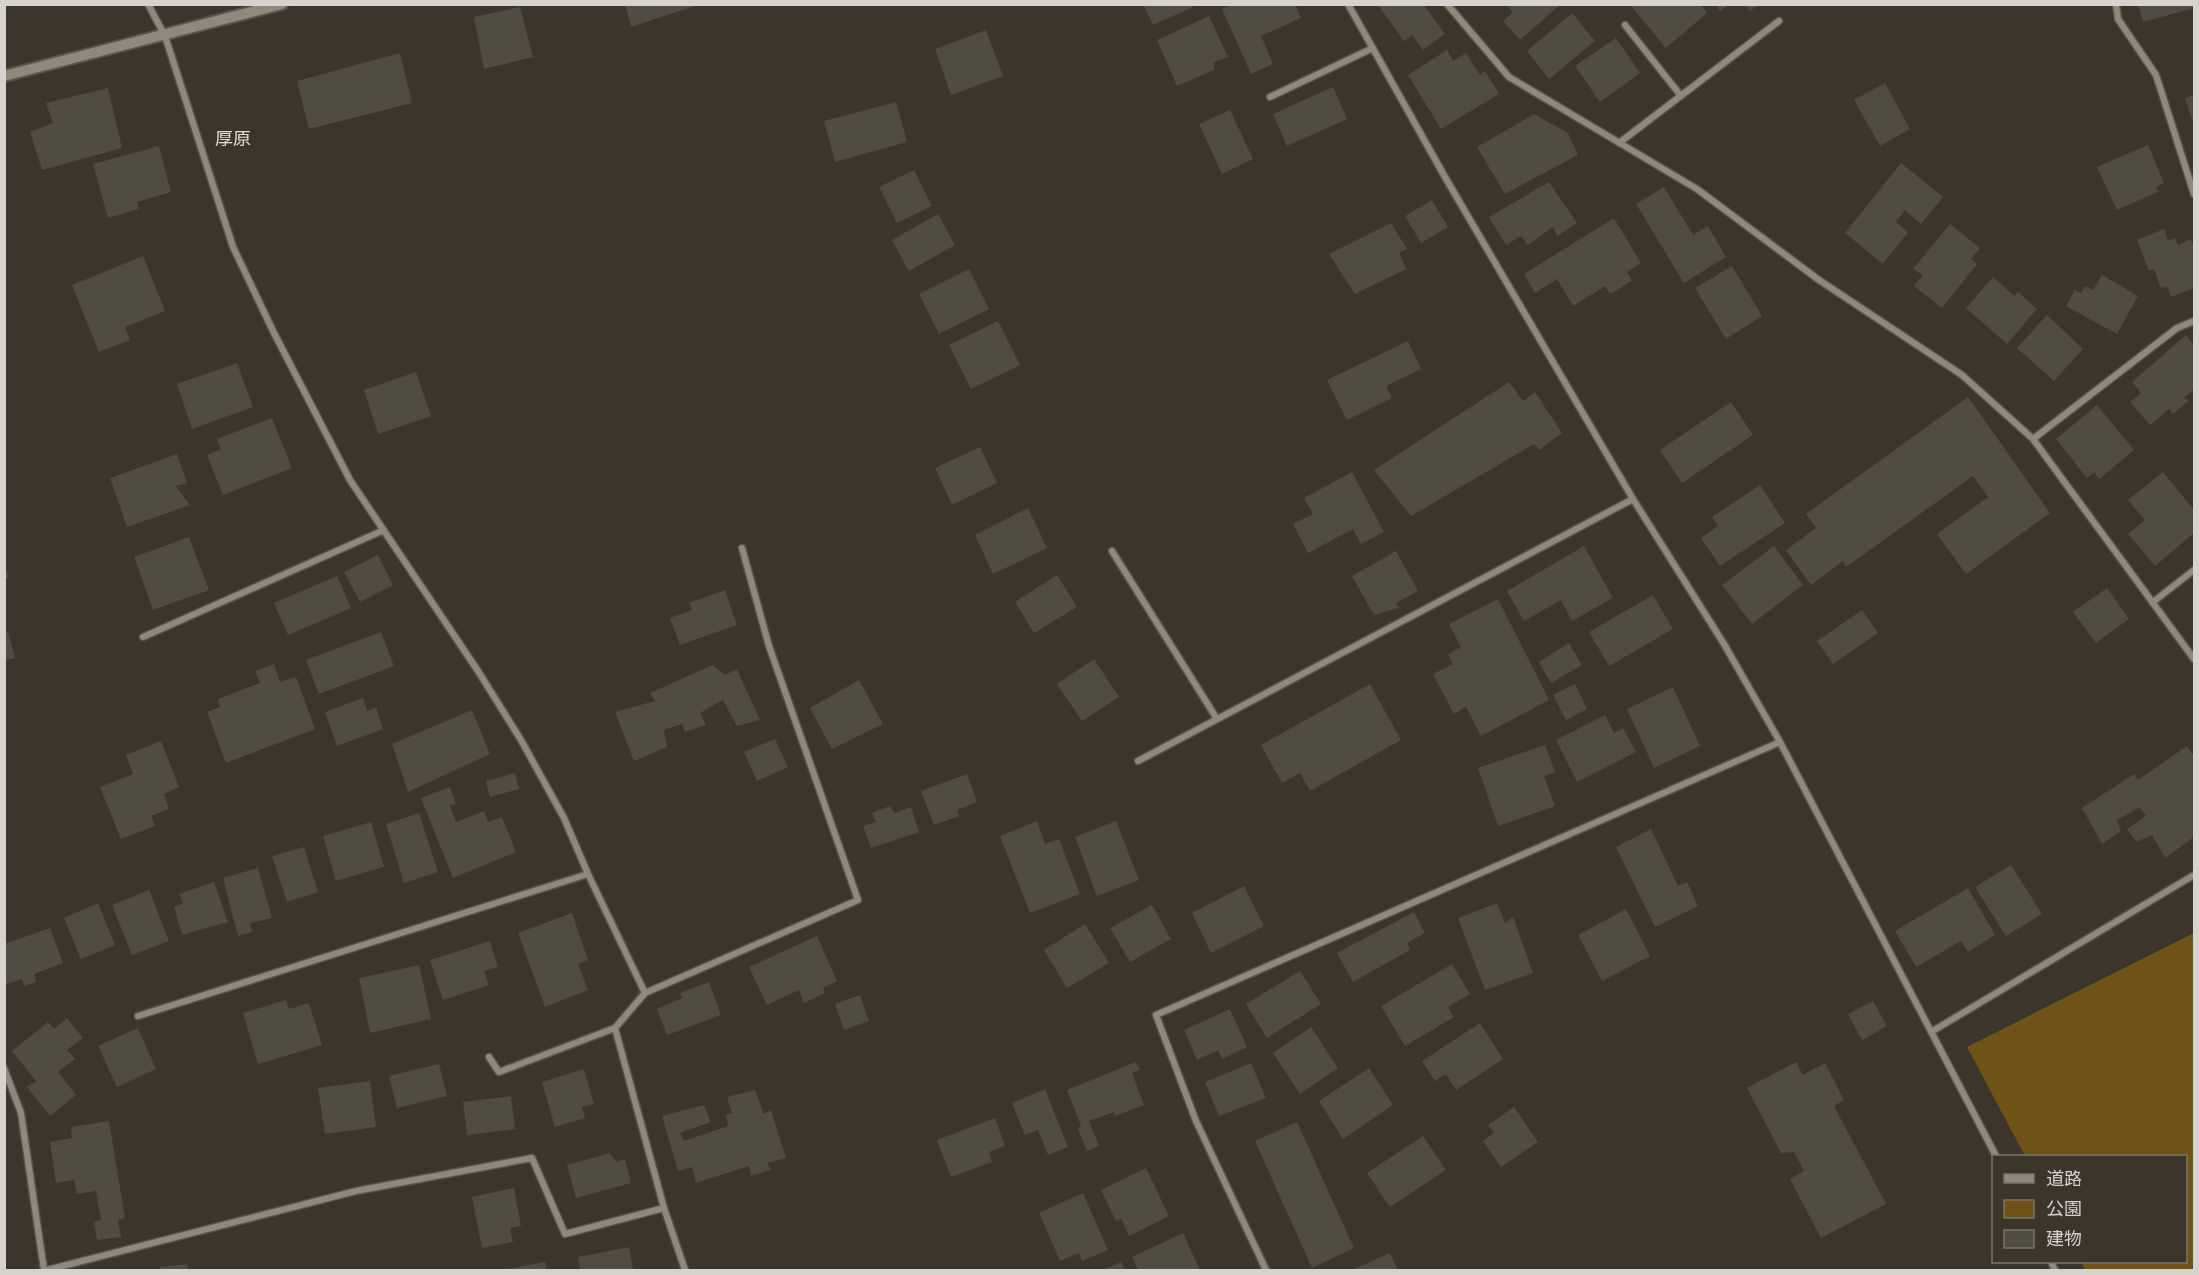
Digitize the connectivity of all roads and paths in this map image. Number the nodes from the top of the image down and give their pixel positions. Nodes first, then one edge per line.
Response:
1 (148, 4) edge
2 (282, 4) edge
3 (1348, 4) edge
4 (1447, 4) edge
5 (2116, 4) edge
6 (1779, 21) dead end
7 (1625, 25) dead end
8 (165, 36) junction
9 (1373, 48) junction
10 (4, 76) edge
11 (1681, 96) junction
12 (1270, 97) dead end
13 (1619, 143) junction
14 (2194, 194) edge
15 (2194, 321) edge
16 (2033, 438) junction
17 (1633, 499) junction
18 (384, 530) junction
19 (742, 548) dead end
20 (1112, 551) dead end
21 (2194, 570) edge
22 (2153, 602) junction
23 (143, 638) dead end
24 (2194, 659) edge
25 (1217, 719) junction
26 (1780, 742) junction
27 (1138, 761) dead end
28 (588, 874) junction
29 (2194, 875) edge
30 (645, 993) junction
31 (138, 1016) dead end
32 (615, 1028) junction
33 (1931, 1032) junction
34 (489, 1057) dead end
35 (4, 1068) edge
36 (1995, 1155) edge
37 (664, 1208) junction
38 (46, 1270) edge
39 (686, 1270) edge
40 (1266, 1270) edge

1 - 8 street
2 - 8 street
3 - 9 street
4 - 13 street
5 - 14 street
6 - 11 street
7 - 11 street
8 - 10 street
8 - 18 street
9 - 12 street
9 - 17 street
11 - 13 street
13 - 16 street
15 - 16 street
16 - 22 street
17 - 25 street
17 - 26 street
18 - 23 street
18 - 28 street
19 - 30 street
20 - 25 street
21 - 22 street
22 - 24 street
25 - 27 street
26 - 33 street
26 - 40 street
28 - 30 street
28 - 31 street
29 - 33 street
30 - 32 street
32 - 34 street
32 - 37 street
33 - 36 street
35 - 38 street
37 - 38 street
37 - 39 street

